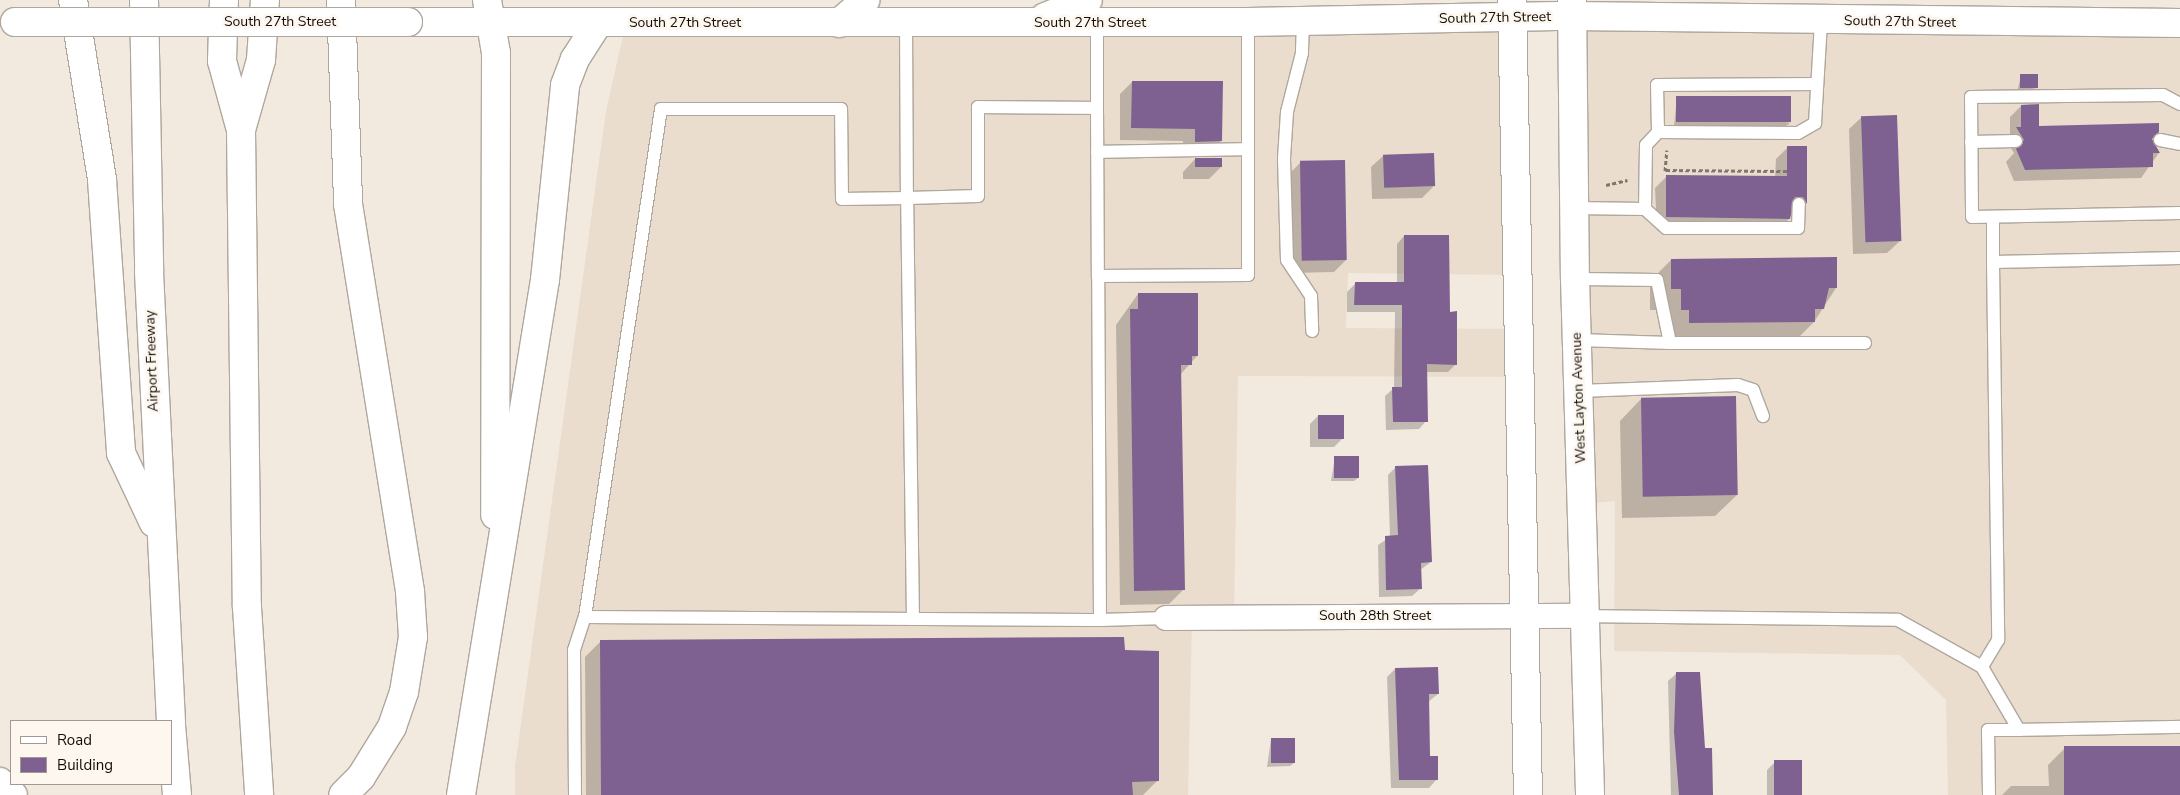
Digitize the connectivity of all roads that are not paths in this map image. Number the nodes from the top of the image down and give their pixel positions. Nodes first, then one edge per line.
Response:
1 (73, 0) edge
2 (144, 0) edge
3 (224, 0) edge
4 (265, 0) edge
5 (341, 0) edge
6 (865, 0) edge
7 (1544, 0) edge
8 (1572, 8) edge
9 (1512, 9) edge
10 (490, 10) edge
11 (910, 11) edge
12 (1092, 11) edge
13 (1821, 21) junction
14 (7, 22) edge
15 (1248, 22) junction
16 (1303, 22) junction
17 (598, 23) junction
18 (839, 23) junction
19 (2180, 23) edge
20 (1817, 84) junction
21 (2180, 104) edge
22 (1097, 108) junction
23 (241, 130) junction
24 (1658, 132) junction
25 (1798, 133) junction
26 (2160, 140) dead end
27 (2016, 141) dead end
28 (1971, 142) junction
29 (2180, 144) edge
30 (1799, 146) dead end
31 (1248, 150) junction
32 (1097, 152) junction
33 (907, 198) junction
34 (1799, 204) dead end
35 (1574, 208) junction
36 (1645, 208) junction
37 (2180, 213) edge
38 (1993, 217) junction
39 (2180, 258) edge
40 (1993, 262) junction
41 (1098, 276) junction
42 (1575, 279) junction
43 (1312, 331) dead end
44 (1578, 340) junction
45 (1865, 343) dead end
46 (1670, 344) junction
47 (1579, 391) junction
48 (1763, 416) dead end
49 (159, 534) junction
50 (493, 592) junction
51 (1526, 614) junction
52 (1584, 616) junction
53 (585, 617) junction
54 (1166, 618) joint
55 (913, 619) junction
56 (1100, 620) junction
57 (1982, 667) junction
58 (171, 720) edge
59 (2180, 727) edge
60 (2018, 730) junction
61 (172, 737) edge
62 (0, 782) edge
63 (13, 795) edge
64 (177, 795) edge
65 (259, 795) edge
66 (343, 795) edge
67 (460, 795) edge
68 (575, 795) edge
69 (1528, 795) edge
70 (1590, 795) edge
71 (1990, 795) edge

1 - 49 main road
2 - 49 main road, Airport Freeway
3 - 23 main road
4 - 23 main road
5 - 66 main road
6 - 18 main road
7 - 9 main road
8 - 9 main road, South 27th Street
8 - 13 main road, South 27th Street
8 - 35 main road, West Layton Avenue
9 - 16 main road, South 27th Street
9 - 51 main road
10 - 14 main road, South 27th Street, bridge
10 - 17 main road, South 27th Street
10 - 50 main road
11 - 12 main road, South 27th Street
11 - 18 main road, South 27th Street
11 - 33 lane
12 - 15 main road, South 27th Street
12 - 22 lane
13 - 19 main road, South 27th Street
13 - 20 lane
15 - 16 main road, South 27th Street
15 - 31 lane
16 - 43 lane
17 - 18 main road, South 27th Street
17 - 50 main road
20 - 24 lane
20 - 25 lane
21 - 28 lane
22 - 32 lane
22 - 33 lane
23 - 65 main road
24 - 25 lane
24 - 36 lane
25 - 30 lane
26 - 29 lane
27 - 28 lane
28 - 38 lane
31 - 32 lane
31 - 41 lane
32 - 41 lane
33 - 53 lane
33 - 55 lane
34 - 36 lane
35 - 36 lane
35 - 42 main road, West Layton Avenue
37 - 38 lane
38 - 40 lane
39 - 40 lane
40 - 57 lane
41 - 56 lane
42 - 44 main road, West Layton Avenue
42 - 46 lane
44 - 46 lane
44 - 47 main road, West Layton Avenue
45 - 46 lane
47 - 48 lane
47 - 52 main road, West Layton Avenue
49 - 58 main road, Airport Freeway
50 - 67 main road
51 - 52 street, South 28th Street
51 - 54 street, South 28th Street
51 - 69 main road
52 - 57 lane
52 - 70 main road, West Layton Avenue
53 - 55 lane
53 - 68 lane
54 - 56 lane
55 - 56 lane
57 - 60 lane
59 - 60 lane
60 - 71 lane
61 - 64 main road
62 - 63 main road

